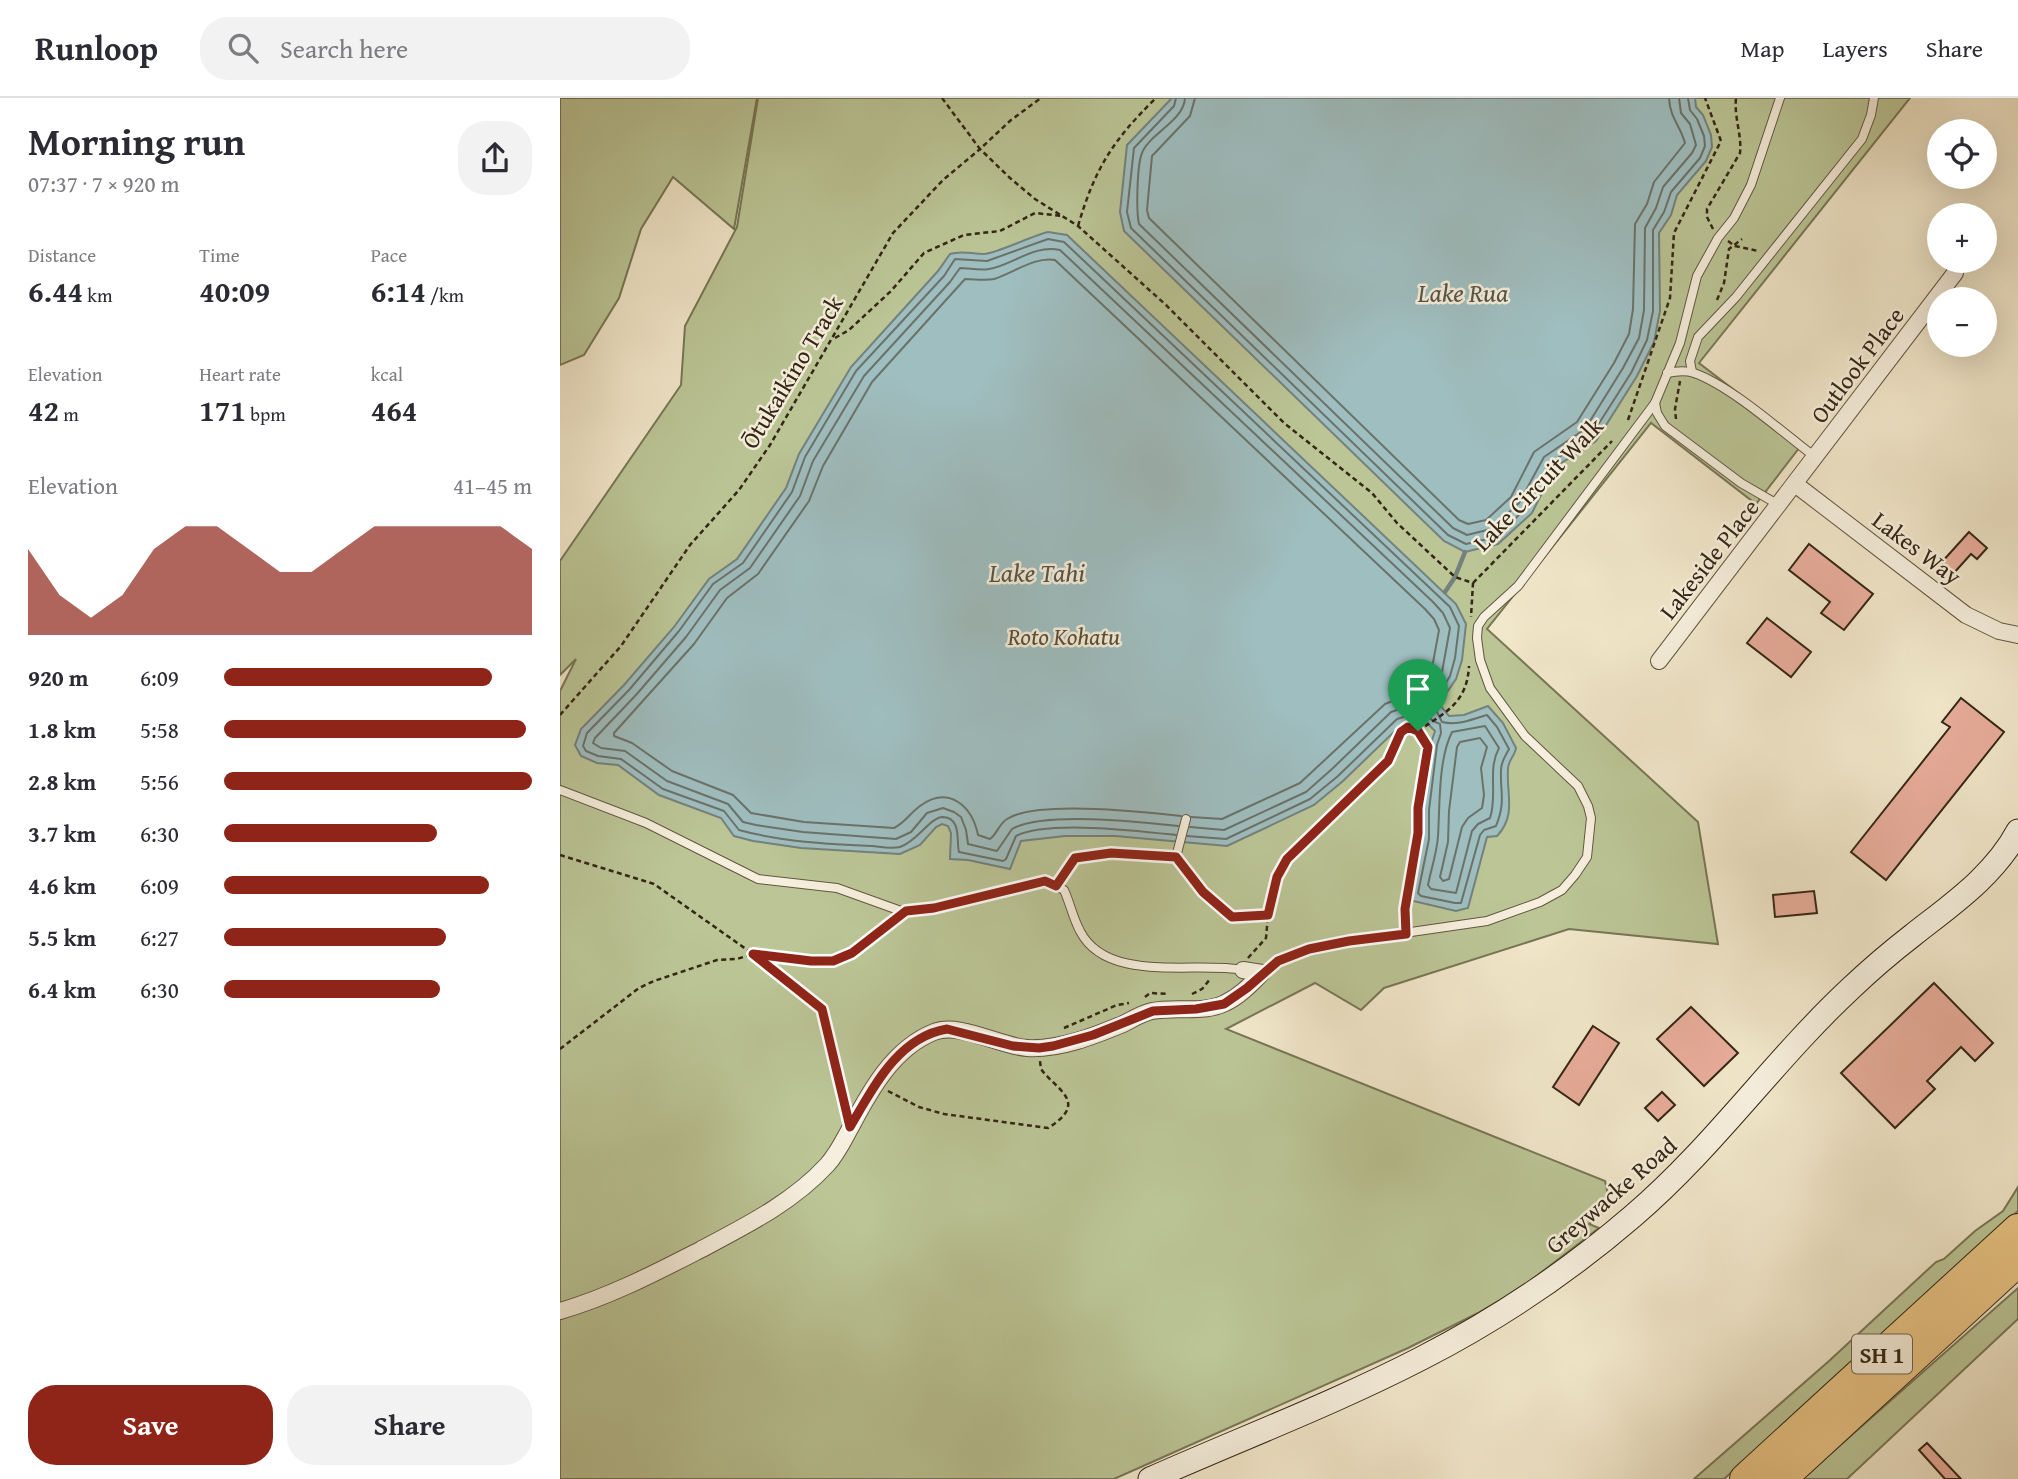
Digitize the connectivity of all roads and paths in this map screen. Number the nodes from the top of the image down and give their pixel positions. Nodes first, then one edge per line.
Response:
1 (942, 98) edge
2 (1041, 98) edge
3 (1156, 98) edge
4 (1705, 98) edge
5 (1736, 98) edge
6 (1780, 98) edge
7 (1874, 98) edge
8 (980, 149) junction
9 (1066, 216) junction
10 (1077, 226) junction
11 (1717, 234) dead end
12 (1724, 239) dead end
13 (1742, 239) dead end
14 (1733, 245) junction
15 (1765, 252) dead end
16 (1955, 273) dead end
17 (1711, 307) dead end
18 (832, 340) junction
19 (1692, 372) junction
20 (1667, 373) junction
21 (1679, 387) dead end
22 (1655, 403) junction
23 (1676, 422) dead end
24 (1625, 428) dead end
25 (1615, 438) dead end
26 (1815, 457) junction
27 (1795, 484) junction
28 (1779, 505) junction
29 (1472, 583) junction
30 (1471, 623) dead end
31 (2018, 635) edge
32 (1469, 656) dead end
33 (1659, 661) dead end
34 (560, 715) edge
35 (1418, 731) junction
36 (560, 790) edge
37 (1186, 819) dead end
38 (2018, 831) edge
39 (560, 855) edge
40 (1176, 857) junction
41 (1056, 886) junction
42 (906, 911) junction
43 (1268, 915) junction
44 (1406, 934) junction
45 (753, 954) junction
46 (1242, 970) junction
47 (1262, 973) junction
48 (560, 1049) edge
49 (850, 1127) junction
50 (2018, 1229) edge
51 (2018, 1263) edge
52 (560, 1311) edge
53 (1150, 1479) edge
54 (1745, 1479) edge
55 (1781, 1479) edge

1 - 8 path
2 - 8 path, Ōtukaikino Track
3 - 10 path
4 - 24 path, Lake Circuit Walk
5 - 11 path
6 - 20 lane
7 - 19 lane
8 - 9 path
8 - 18 path, Ōtukaikino Track
9 - 10 path
9 - 18 path
10 - 29 path, Lake Circuit Walk
12 - 14 path
13 - 14 path
14 - 15 path
14 - 17 path
16 - 26 street, Outlook Place
18 - 34 path, Ōtukaikino Track
19 - 20 lane
19 - 26 lane
20 - 22 lane
21 - 23 path
22 - 28 lane
22 - 44 lane
25 - 29 path, Lake Circuit Walk
26 - 27 street, Outlook Place
27 - 28 street, Lakeside Place
27 - 31 street, Lakes Way
28 - 33 street, Lakeside Place
29 - 30 path, Lake Circuit Walk
32 - 35 path
35 - 43 path
35 - 44 path
36 - 42 lane
37 - 40 lane
38 - 53 street, Greywacke Road
39 - 45 path
40 - 41 path
40 - 43 path
41 - 42 lane
41 - 46 lane
42 - 45 path
43 - 46 path
44 - 47 lane
45 - 48 path
45 - 49 path
46 - 47 street
47 - 49 street
49 - 52 street
50 - 54 highway, SH 1
51 - 55 highway, SH 1

